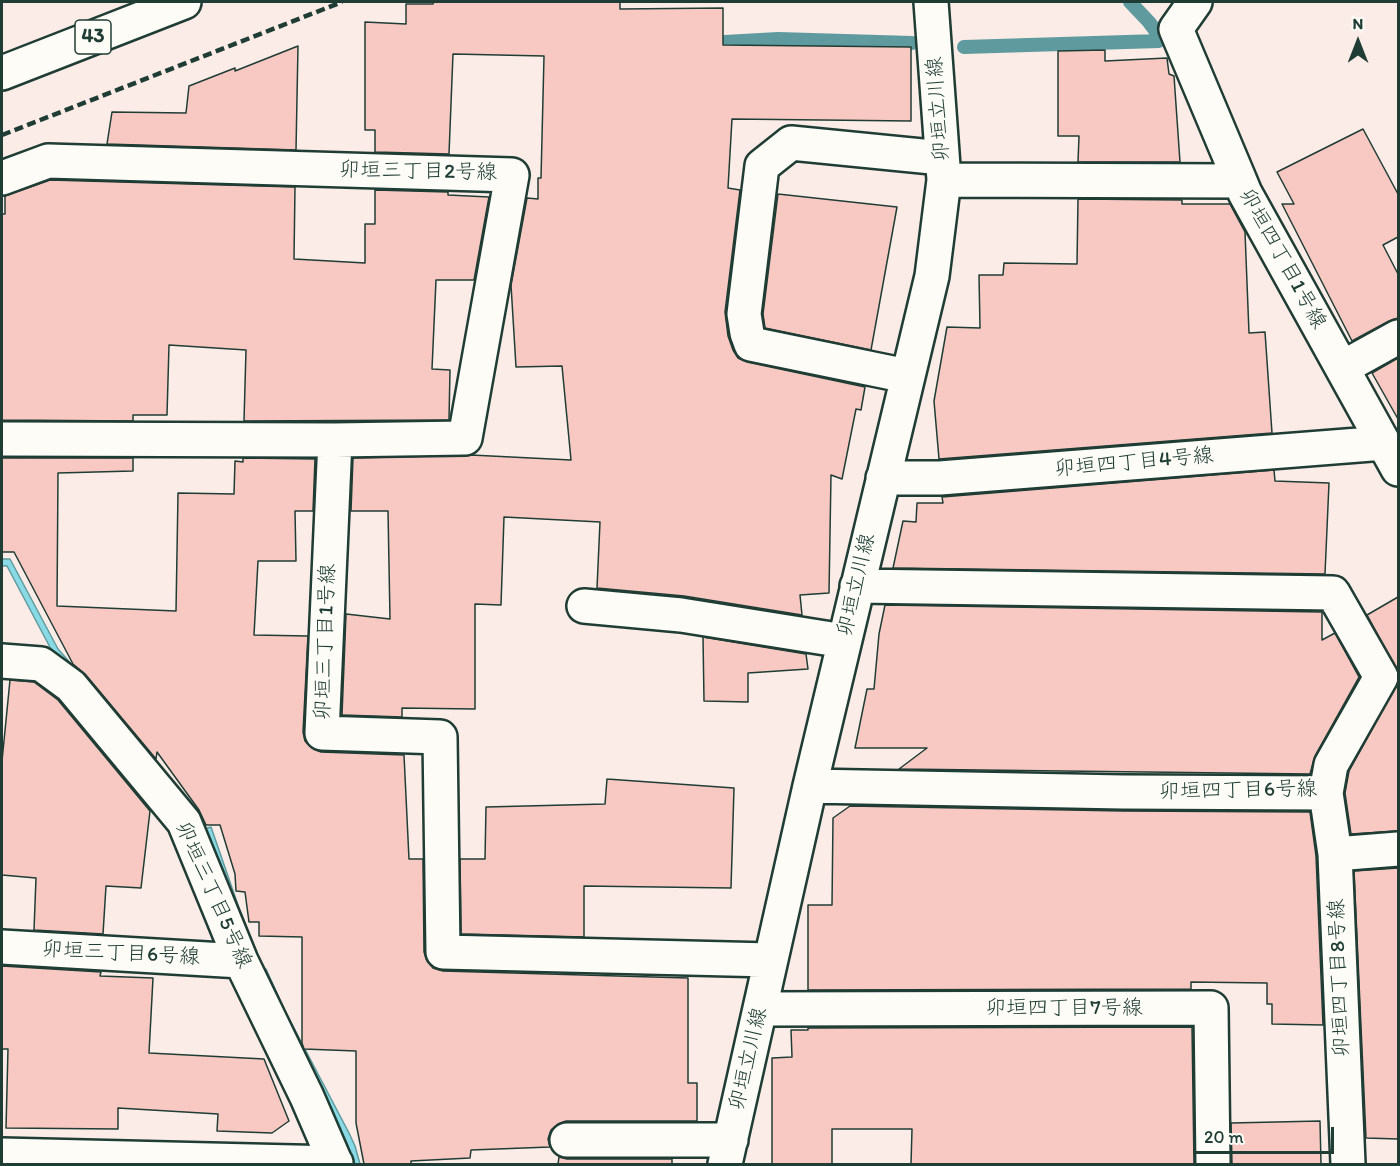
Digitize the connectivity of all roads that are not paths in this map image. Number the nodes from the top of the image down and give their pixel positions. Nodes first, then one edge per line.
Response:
1 (184, 2) edge
2 (931, 2) edge
3 (1195, 2) edge
4 (2, 73) edge
5 (943, 169) junction
6 (2, 178) edge
7 (1240, 181) junction
8 (1398, 337) edge
9 (1342, 368) junction
10 (907, 375) junction
11 (2, 439) edge
12 (335, 440) junction
13 (1391, 456) edge
14 (883, 478) junction
15 (857, 586) junction
16 (584, 606) dead end
17 (844, 641) junction
18 (2, 661) edge
19 (810, 786) junction
20 (1326, 794) junction
21 (1398, 849) edge
22 (1335, 854) junction
23 (2, 947) edge
24 (770, 960) junction
25 (241, 962) junction
26 (761, 1009) junction
27 (567, 1140) dead end
28 (728, 1152) edge
29 (2, 1155) edge
30 (336, 1164) edge
31 (1213, 1164) edge
32 (1348, 1164) edge

1 - 4 street, 43
2 - 5 street, 卯垣立川線
3 - 7 street
5 - 7 street, 卯垣四丁目1号線
5 - 10 street, 卯垣立川線
5 - 10 street, 卯垣四丁目1号線
6 - 12 street, 卯垣三丁目2号線
7 - 9 street, 卯垣四丁目1号線
8 - 9 street
9 - 13 street, 卯垣四丁目1号線
10 - 14 street, 卯垣立川線
11 - 12 street
12 - 24 street, 卯垣三丁目1号線
13 - 14 street, 卯垣四丁目4号線
14 - 15 street, 卯垣立川線
15 - 17 street, 卯垣立川線
15 - 20 street, 卯垣四丁目6号線
16 - 17 street
17 - 19 street, 卯垣立川線
18 - 25 street, 卯垣三丁目5号線
19 - 20 street, 卯垣四丁目6号線
19 - 24 street, 卯垣立川線
20 - 22 street, 卯垣四丁目8号線
21 - 22 street
22 - 32 street, 卯垣四丁目8号線
23 - 25 street, 卯垣三丁目6号線
24 - 26 street, 卯垣立川線
25 - 30 street, 卯垣三丁目5号線
26 - 28 street, 卯垣立川線
26 - 31 street, 卯垣四丁目7号線
27 - 28 street
29 - 30 street

